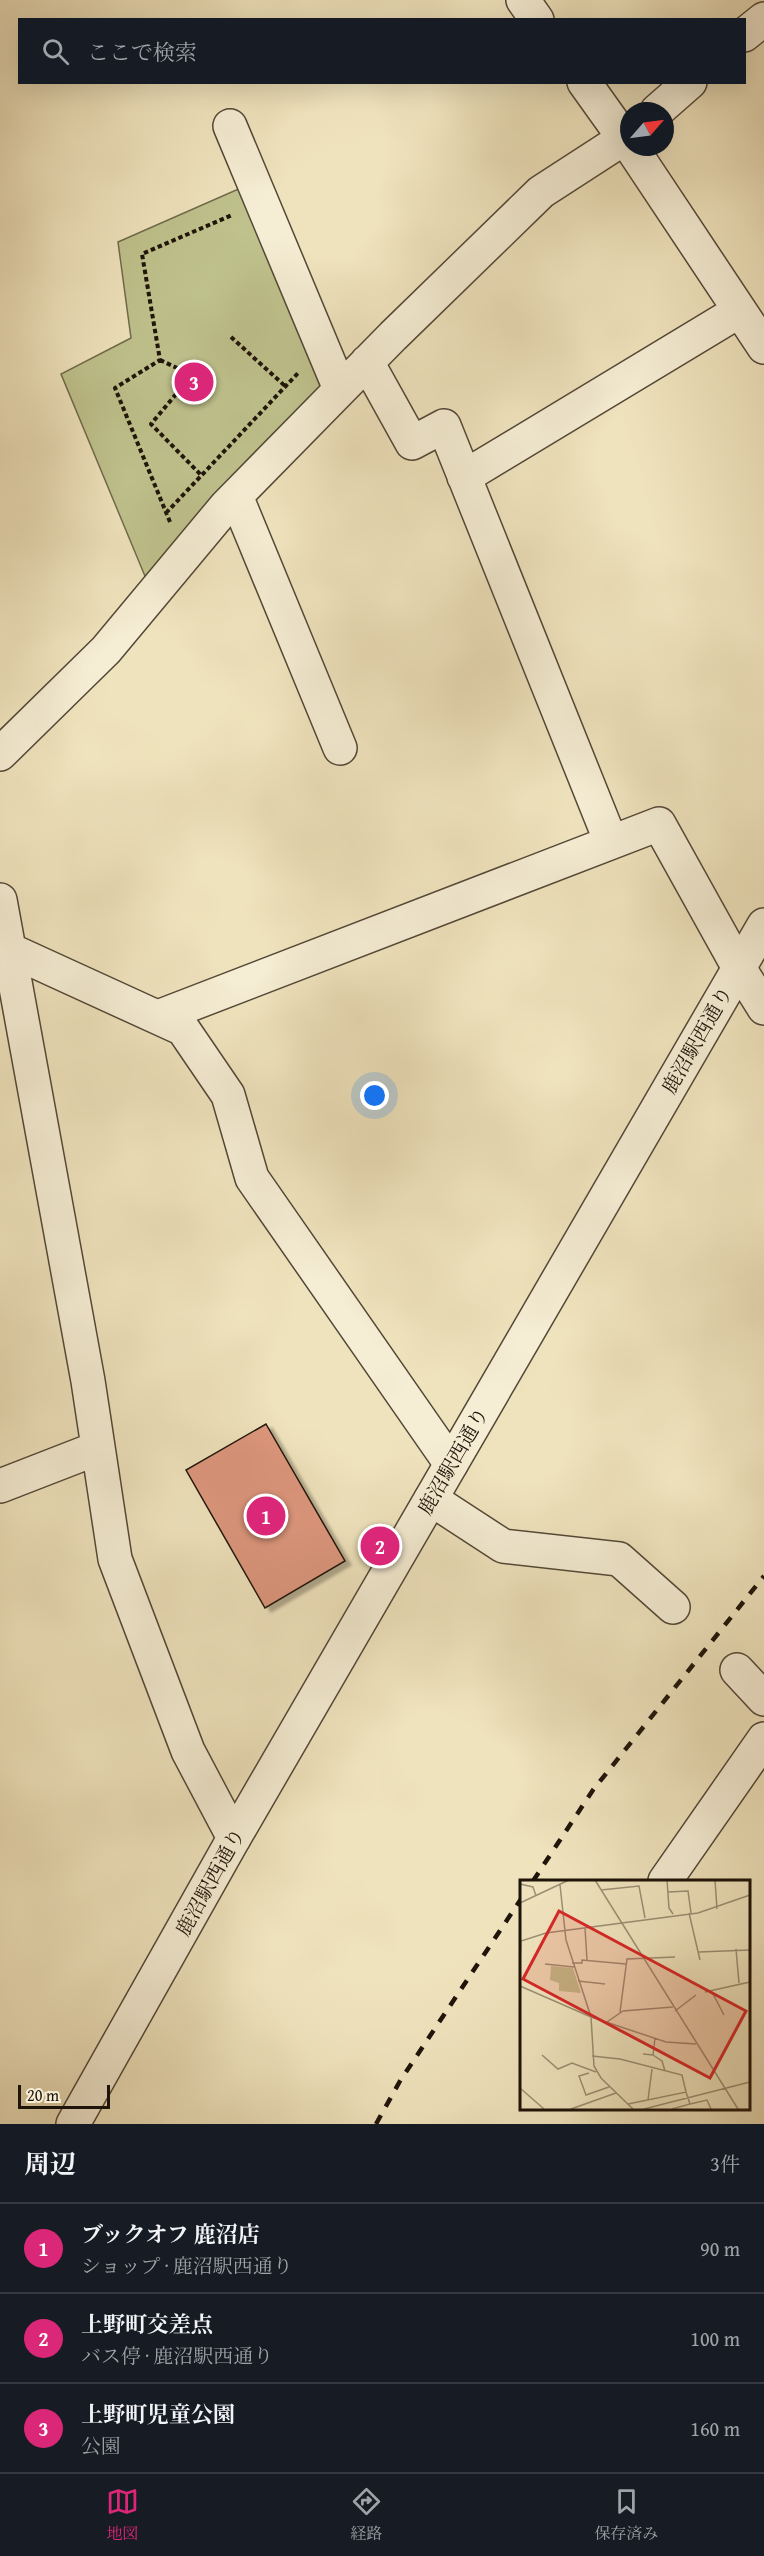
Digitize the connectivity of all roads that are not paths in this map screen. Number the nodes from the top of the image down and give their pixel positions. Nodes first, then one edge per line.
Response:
1 (523, 0) edge
2 (536, 18) edge
3 (764, 19) edge
4 (746, 33) edge
5 (585, 84) edge
6 (688, 84) edge
7 (667, 102) edge
8 (230, 126) dead end
9 (620, 130) edge
10 (620, 146) edge
11 (638, 156) edge
12 (739, 311) junction
13 (764, 347) edge
14 (367, 362) junction
15 (340, 389) junction
16 (464, 477) junction
17 (236, 496) junction
18 (340, 748) dead end
19 (0, 754) edge
20 (611, 842) junction
21 (0, 900) edge
22 (764, 924) edge
23 (8, 949) junction
24 (739, 968) junction
25 (764, 1008) edge
26 (158, 1017) junction
27 (98, 1448) junction
28 (451, 1464) junction
29 (0, 1486) edge
30 (431, 1499) junction
31 (673, 1607) dead end
32 (737, 1670) dead end
33 (764, 1700) edge
34 (764, 1739) edge
35 (234, 1838) junction
36 (666, 1880) edge
37 (73, 2124) edge

1 - 2 street
3 - 4 street
5 - 9 street
6 - 7 street
8 - 15 street
10 - 14 street
11 - 12 street
12 - 13 street
12 - 16 street
14 - 15 street
14 - 16 street
15 - 17 street
16 - 20 street
17 - 18 street
17 - 19 street
20 - 24 street
20 - 26 street
21 - 23 street
22 - 24 street, 鹿沼駅西通り
23 - 26 street
23 - 27 street
24 - 25 street
24 - 28 street, 鹿沼駅西通り
26 - 28 street
27 - 29 street
27 - 35 street
28 - 30 street, 鹿沼駅西通り
30 - 31 street
30 - 35 street, 鹿沼駅西通り
32 - 33 street
34 - 36 street
35 - 37 street, 鹿沼駅西通り

